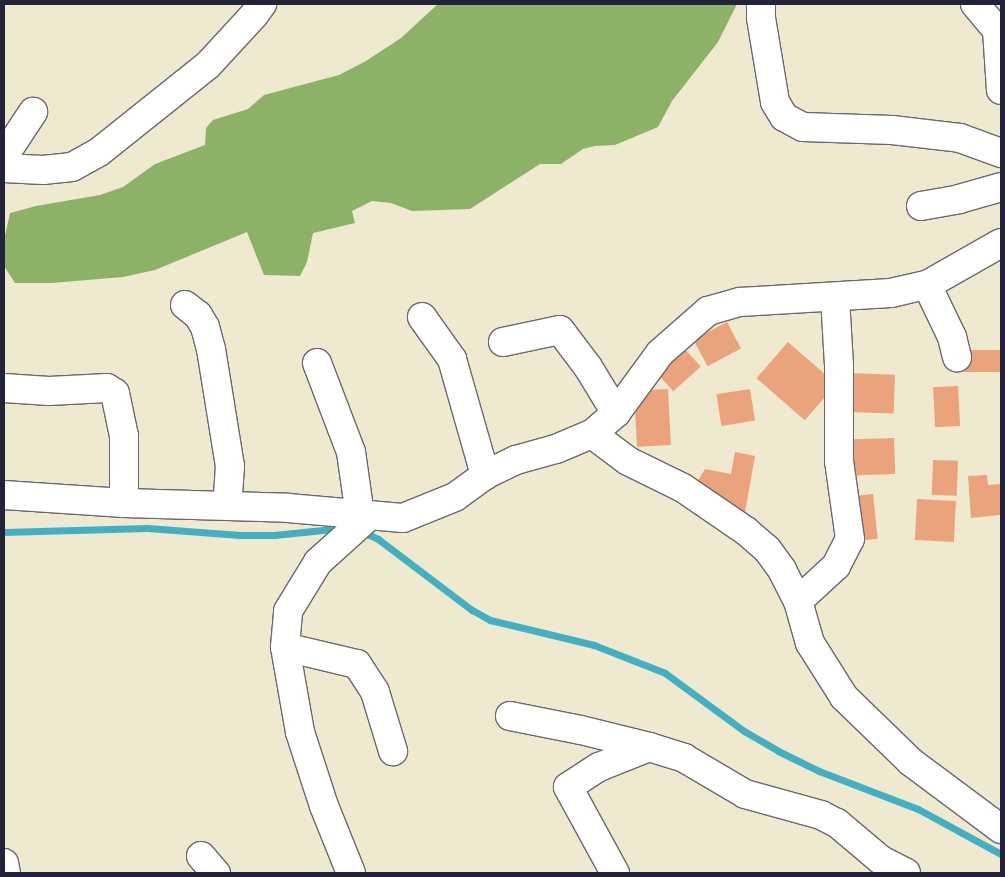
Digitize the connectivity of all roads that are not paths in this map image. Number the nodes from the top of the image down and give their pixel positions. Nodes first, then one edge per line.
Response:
1 (262, 4) edge
2 (761, 4) edge
3 (975, 4) edge
4 (1001, 90) edge
5 (33, 112) dead end
6 (1001, 153) edge
7 (4, 156) edge
8 (4, 168) edge
9 (1001, 186) edge
10 (921, 206) dead end
11 (1001, 243) edge
12 (927, 285) junction
13 (835, 298) junction
14 (185, 305) dead end
15 (422, 318) dead end
16 (503, 342) dead end
17 (957, 357) dead end
18 (317, 364) dead end
19 (4, 388) edge
20 (616, 413) junction
21 (592, 434) junction
22 (485, 475) junction
23 (4, 495) edge
24 (124, 503) junction
25 (227, 505) junction
26 (365, 516) junction
27 (798, 602) junction
28 (285, 647) junction
29 (510, 716) dead end
30 (649, 748) junction
31 (393, 751) dead end
32 (1001, 829) edge
33 (4, 863) edge
34 (875, 866) edge
35 (6, 873) edge
36 (351, 873) edge
37 (615, 873) edge
38 (906, 873) edge

1 - 8 street
2 - 6 street
3 - 4 street
5 - 7 street
9 - 10 street
11 - 12 street
12 - 13 street
12 - 17 street
13 - 20 street
13 - 27 street
14 - 25 street
15 - 22 street
16 - 20 street
18 - 26 street
19 - 24 street
20 - 21 street
21 - 22 street
21 - 27 street
22 - 26 street
23 - 24 street
24 - 25 street
25 - 26 street
26 - 28 street
27 - 32 street
28 - 31 street
28 - 36 street
29 - 30 street
30 - 34 street
30 - 37 street
33 - 35 street
34 - 38 street

